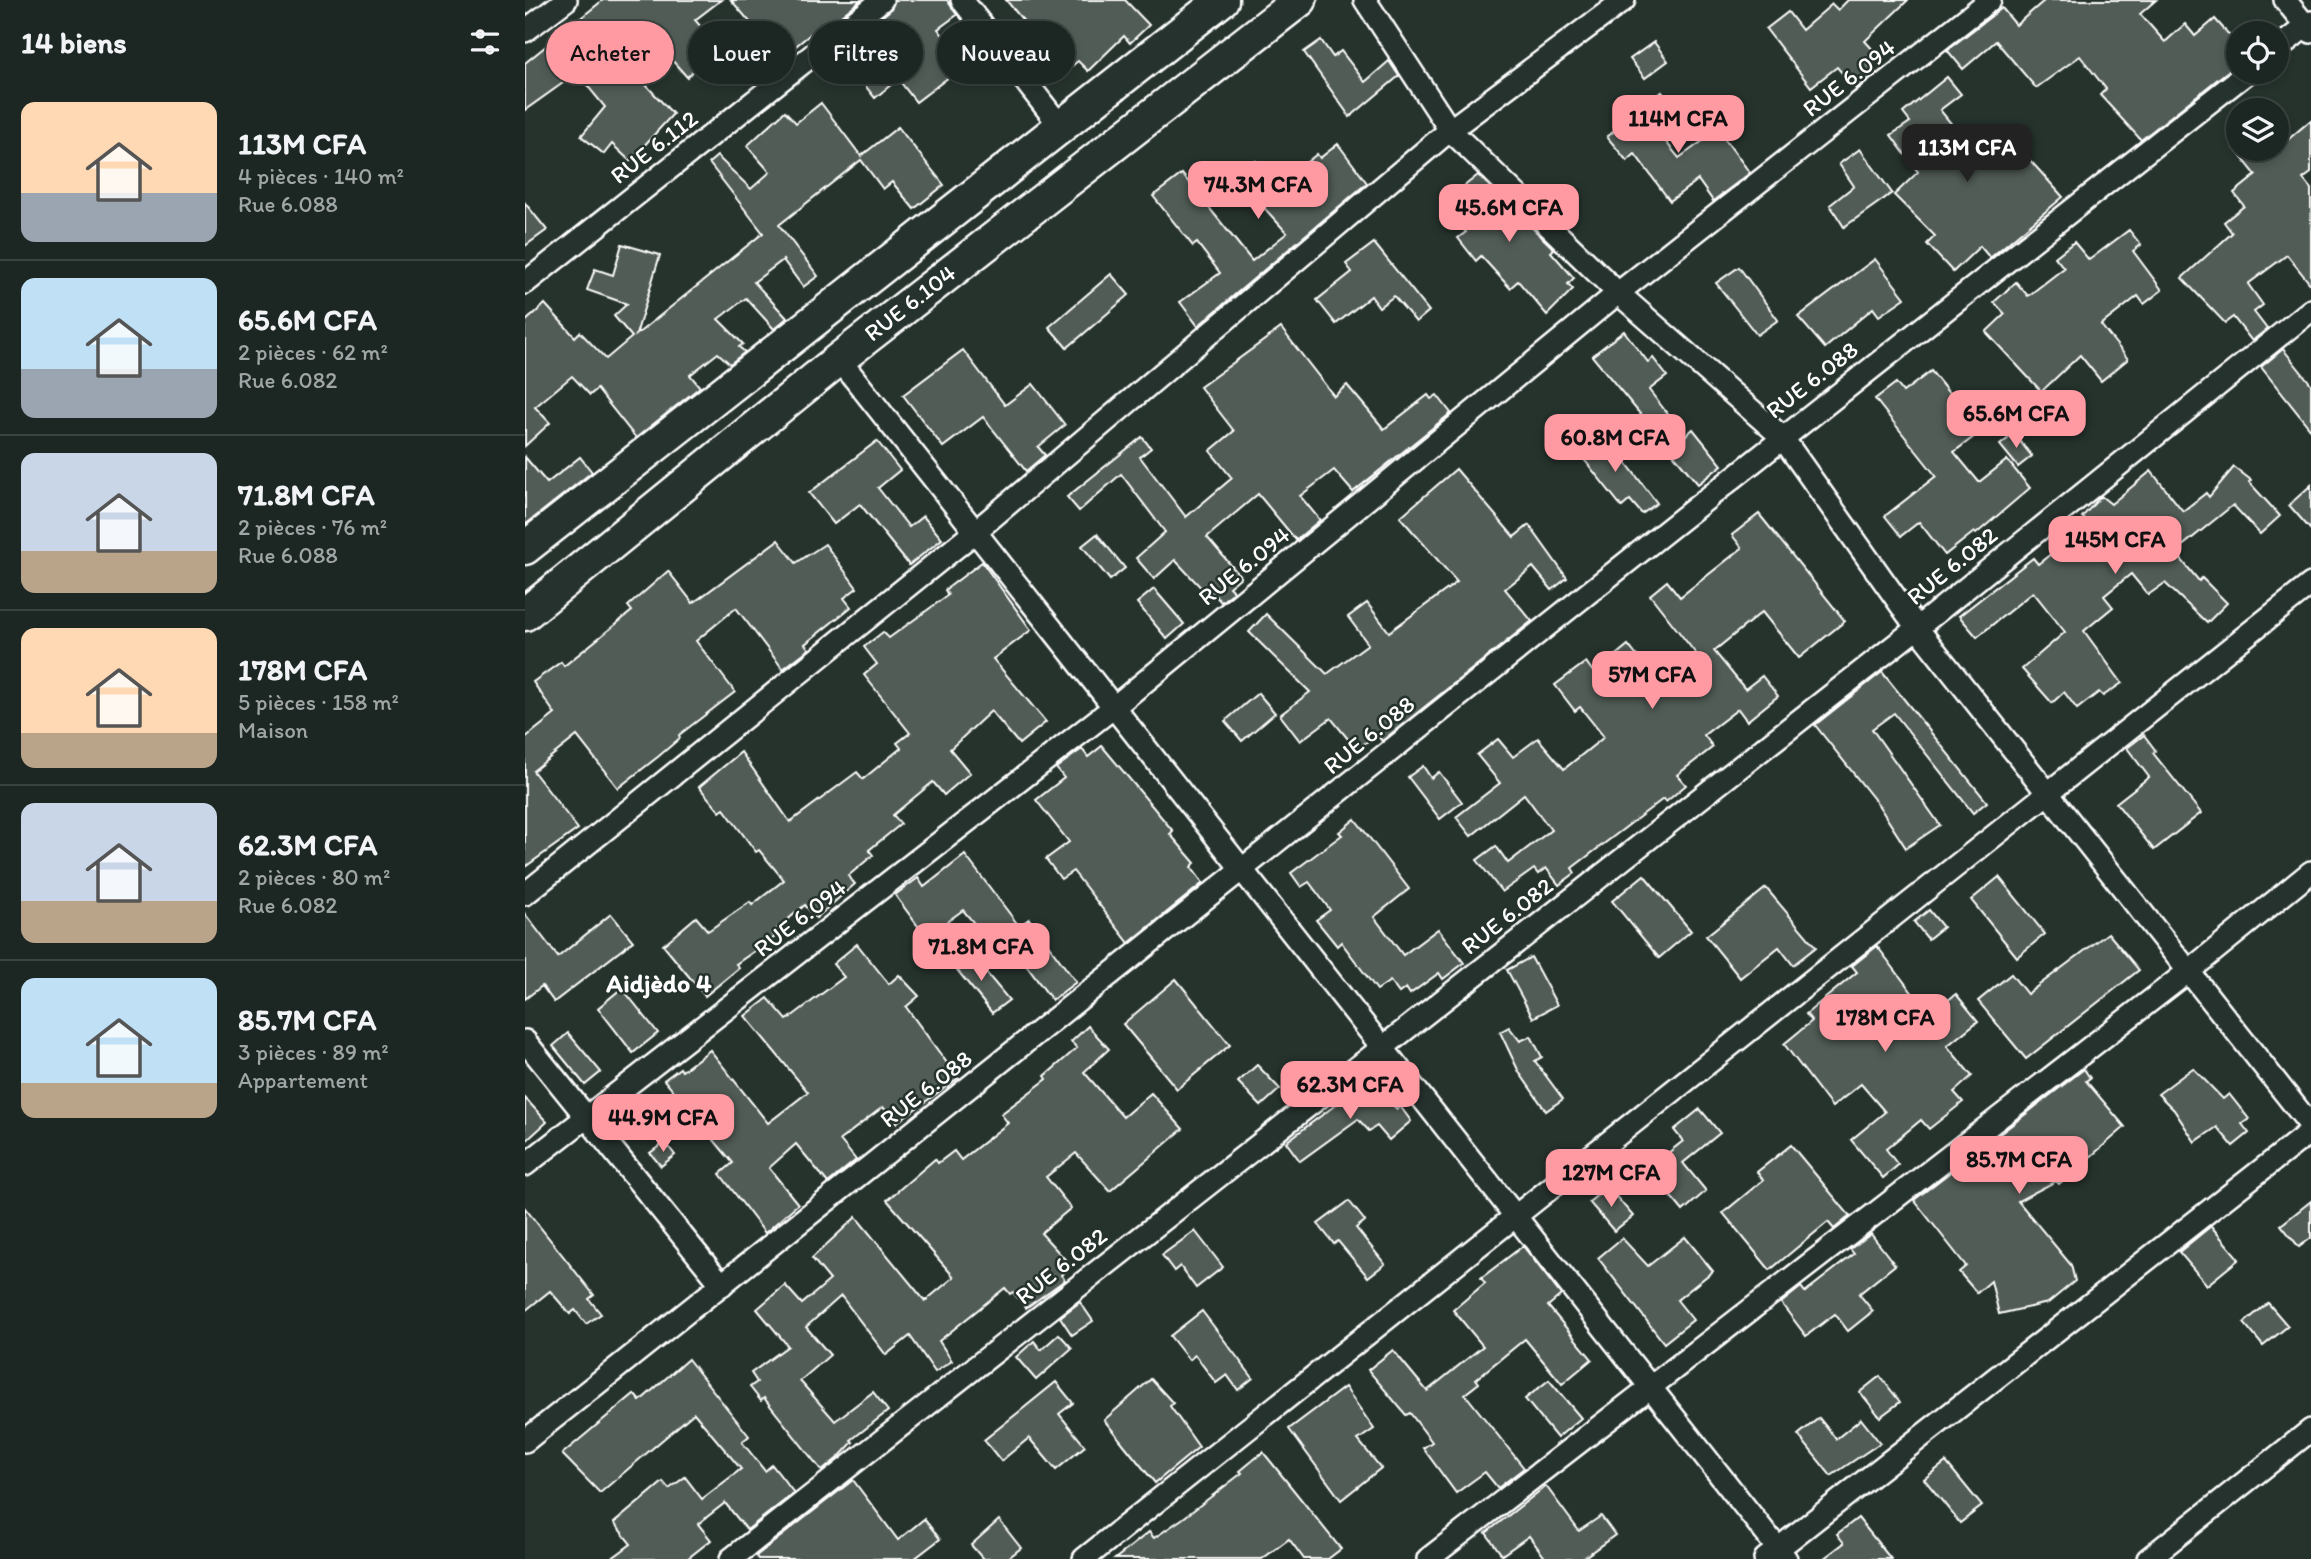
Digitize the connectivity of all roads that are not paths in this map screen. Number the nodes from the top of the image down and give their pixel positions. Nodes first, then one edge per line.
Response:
1 (565, 0) edge
2 (882, 0) edge
3 (962, 0) edge
4 (1222, 0) edge
5 (1300, 0) edge
6 (1365, 0) edge
7 (1624, 0) edge
8 (1990, 0) edge
9 (2285, 0) edge
10 (2309, 27) edge
11 (525, 31) edge
12 (2289, 41) edge
13 (2233, 84) edge
14 (1061, 127) junction
15 (1450, 130) junction
16 (525, 283) edge
17 (1618, 293) junction
18 (2311, 310) edge
19 (839, 359) junction
20 (1782, 437) junction
21 (976, 531) junction
22 (525, 548) edge
23 (2311, 584) edge
24 (525, 614) edge
25 (1917, 628) junction
26 (1114, 707) junction
27 (2049, 794) junction
28 (1243, 871) junction
29 (2311, 872) edge
30 (525, 894) edge
31 (2189, 971) junction
32 (525, 1041) edge
33 (1382, 1047) junction
34 (586, 1118) junction
35 (2311, 1129) edge
36 (525, 1165) edge
37 (1517, 1217) junction
38 (722, 1285) junction
39 (1651, 1387) junction
40 (2311, 1430) edge
41 (525, 1441) edge
42 (1777, 1556) edge
43 (731, 1559) edge
44 (1084, 1559) edge
45 (1429, 1559) edge
46 (2148, 1559) edge

1 - 11 street
2 - 16 street, RUE 6.112
3 - 14 street
4 - 14 street, RUE 6.104
5 - 19 street, RUE 6.104
6 - 15 street
7 - 15 street
8 - 17 street, RUE 6.094
9 - 10 street
10 - 12 street
13 - 20 street, RUE 6.088
14 - 22 street, RUE 6.104
15 - 17 street
15 - 21 street
17 - 20 street
17 - 26 street, RUE 6.094
18 - 25 street, RUE 6.082
19 - 21 street
19 - 24 street, RUE 6.104
20 - 25 street
20 - 28 street, RUE 6.088
21 - 26 street
21 - 30 street
23 - 27 street
25 - 27 street
25 - 33 street, RUE 6.082
26 - 28 street
26 - 34 street, RUE 6.094
27 - 31 street
27 - 37 street
28 - 33 street
28 - 38 street, RUE 6.088
29 - 31 street
31 - 35 street
31 - 39 street
32 - 34 street
33 - 37 street
33 - 43 street, RUE 6.082
34 - 36 street, RUE 6.094
34 - 38 street
35 - 42 street
37 - 39 street
37 - 44 street
38 - 41 street, RUE 6.088
39 - 42 street
39 - 45 street
40 - 46 street

